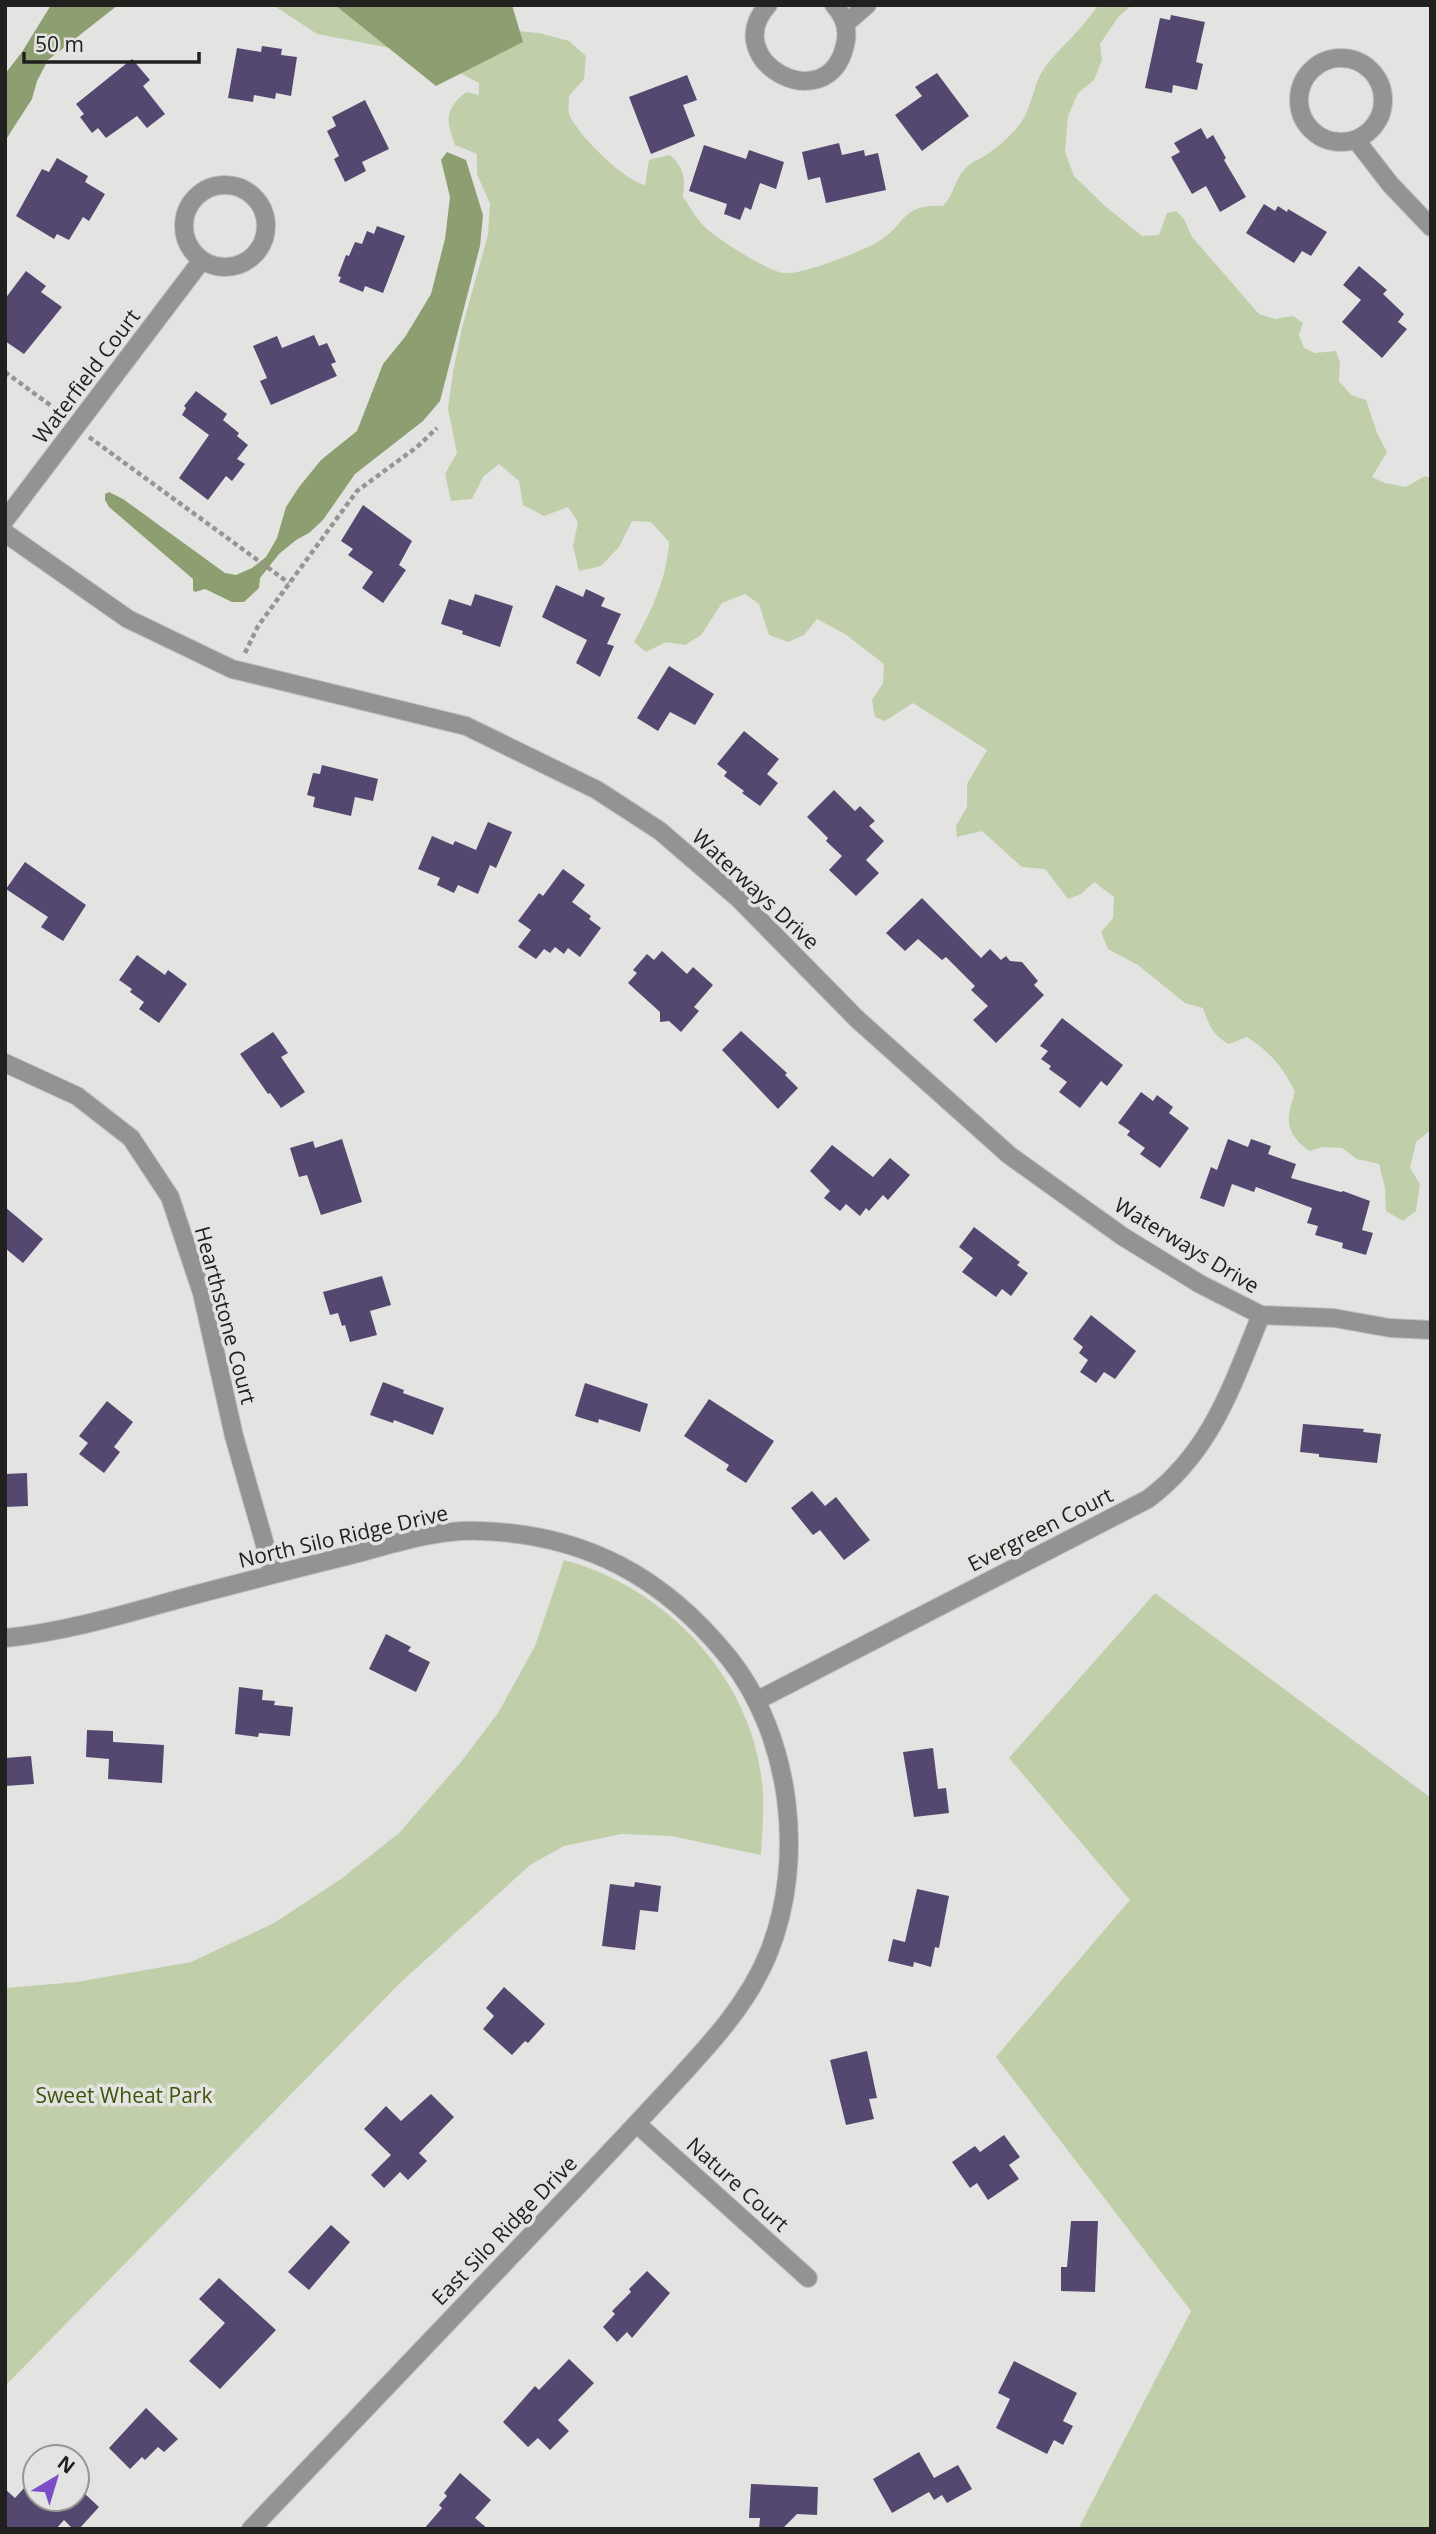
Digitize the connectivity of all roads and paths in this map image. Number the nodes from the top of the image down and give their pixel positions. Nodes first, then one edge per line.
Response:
1 (768, 5) edge
2 (834, 5) edge
3 (867, 5) edge
4 (845, 24) junction
5 (1356, 140) junction
6 (1431, 227) edge
7 (202, 260) junction
8 (5, 372) edge
9 (75, 428) junction
10 (437, 428) dead end
11 (5, 520) edge
12 (5, 533) edge
13 (289, 583) junction
14 (239, 670) junction
15 (5, 1063) edge
16 (1261, 1315) junction
17 (1431, 1330) edge
18 (273, 1573) junction
19 (5, 1638) edge
20 (758, 1700) junction
21 (771, 1948) joint
22 (637, 2124) junction
23 (808, 2278) dead end
24 (251, 2529) edge

1 - 4 street
2 - 4 street
3 - 4 street
5 - 5 street
5 - 6 street
7 - 7 street
7 - 9 street, Waterfield Court
8 - 9 path
9 - 11 street, Waterfield Court
9 - 13 path
10 - 13 path
12 - 14 street, Waterways Drive
13 - 14 path
14 - 16 street, Waterways Drive
15 - 18 street, Hearthstone Court
16 - 17 street, Waterways Drive
16 - 20 street, Evergreen Court
18 - 19 street, North Silo Ridge Drive
18 - 20 street, North Silo Ridge Drive
20 - 21 street, North Silo Ridge Drive
21 - 22 street, East Silo Ridge Drive
22 - 23 street, Nature Court
22 - 24 street, East Silo Ridge Drive

